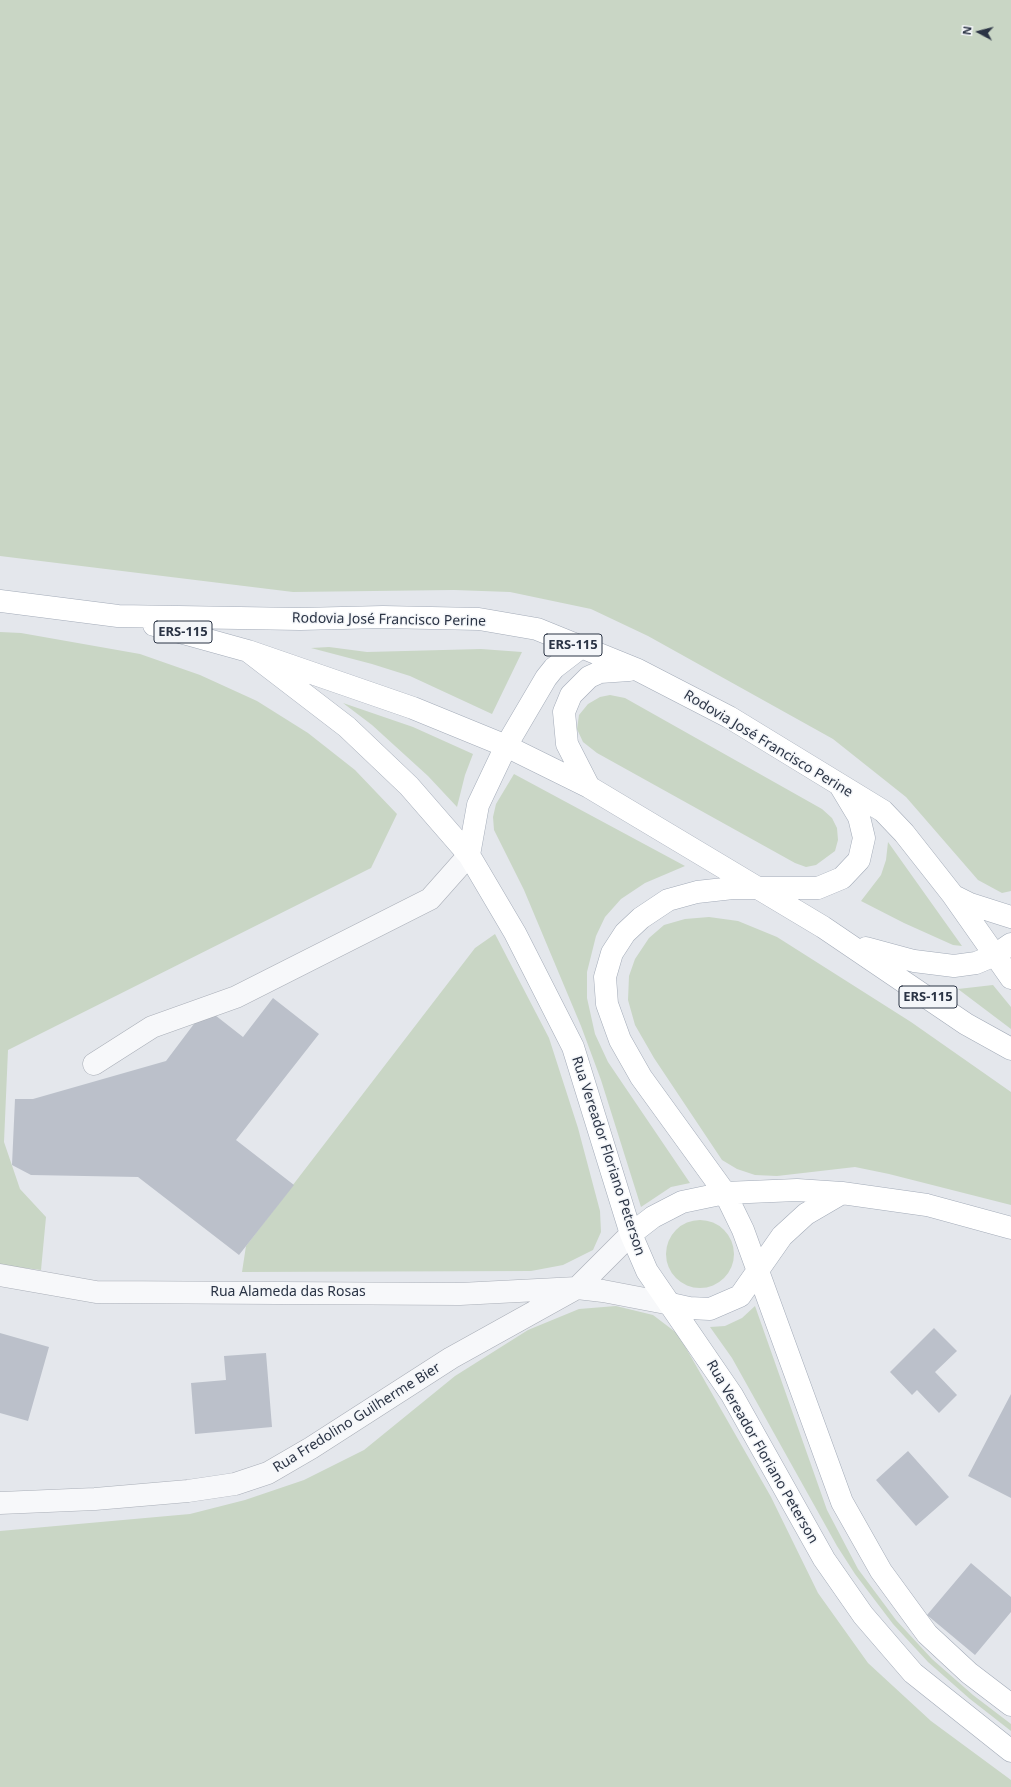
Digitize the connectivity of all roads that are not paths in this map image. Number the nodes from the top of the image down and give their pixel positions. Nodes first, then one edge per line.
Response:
1 (0, 601) edge
2 (118, 616) junction
3 (580, 648) junction
4 (248, 651) junction
5 (638, 670) junction
6 (506, 746) junction
7 (589, 787) junction
8 (841, 787) junction
9 (469, 856) junction
10 (759, 888) junction
11 (712, 890) junction
12 (952, 894) junction
13 (1011, 916) edge
14 (823, 927) junction
15 (847, 942) junction
16 (1003, 949) edge
17 (1011, 978) edge
18 (1011, 1050) edge
19 (94, 1064) dead end
20 (724, 1193) junction
21 (842, 1193) junction
22 (1011, 1228) edge
23 (631, 1234) junction
24 (758, 1272) junction
25 (0, 1275) edge
26 (577, 1288) junction
27 (671, 1304) junction
28 (0, 1503) edge
29 (1011, 1705) edge
30 (1011, 1752) edge

1 - 2 main road, Rodovia José Francisco Perine / ERS-115
2 - 3 main road, Rodovia José Francisco Perine / ERS-115
2 - 4 main road, Rodovia José Francisco Perine / ERS-115
3 - 5 main road, Rodovia José Francisco Perine / ERS-115
3 - 6 main road
4 - 6 main road, Rodovia José Francisco Perine / ERS-115
4 - 9 main road, Rua Vereador Floriano Peterson
5 - 7 main road
5 - 8 main road, Rodovia José Francisco Perine / ERS-115
6 - 7 main road, Rodovia José Francisco Perine / ERS-115
6 - 9 main road
7 - 10 main road, Rodovia José Francisco Perine / ERS-115
8 - 10 main road
8 - 12 main road, Rodovia José Francisco Perine / ERS-115
9 - 19 street
9 - 23 main road, Rua Vereador Floriano Peterson
10 - 11 main road
10 - 14 main road, Rodovia José Francisco Perine / ERS-115
11 - 14 main road
11 - 20 main road
12 - 13 main road
12 - 16 main road, Rodovia José Francisco Perine / ERS-115
14 - 15 main road, Rodovia José Francisco Perine / ERS-115
15 - 16 main road
15 - 18 main road, Rodovia José Francisco Perine / ERS-115
16 - 17 main road, Rodovia José Francisco Perine / ERS-115
20 - 21 main road, Rua Fredolino Guilherme Bier
20 - 23 main road, Rua Fredolino Guilherme Bier
20 - 24 main road
21 - 22 main road, Rua Fredolino Guilherme Bier
21 - 24 main road
23 - 26 street, Rua Fredolino Guilherme Bier
23 - 27 main road, Rua Vereador Floriano Peterson
24 - 27 main road
24 - 29 main road
25 - 26 street, Rua Alameda das Rosas
26 - 27 street
26 - 28 street, Rua Fredolino Guilherme Bier
27 - 30 main road, Rua Vereador Floriano Peterson

